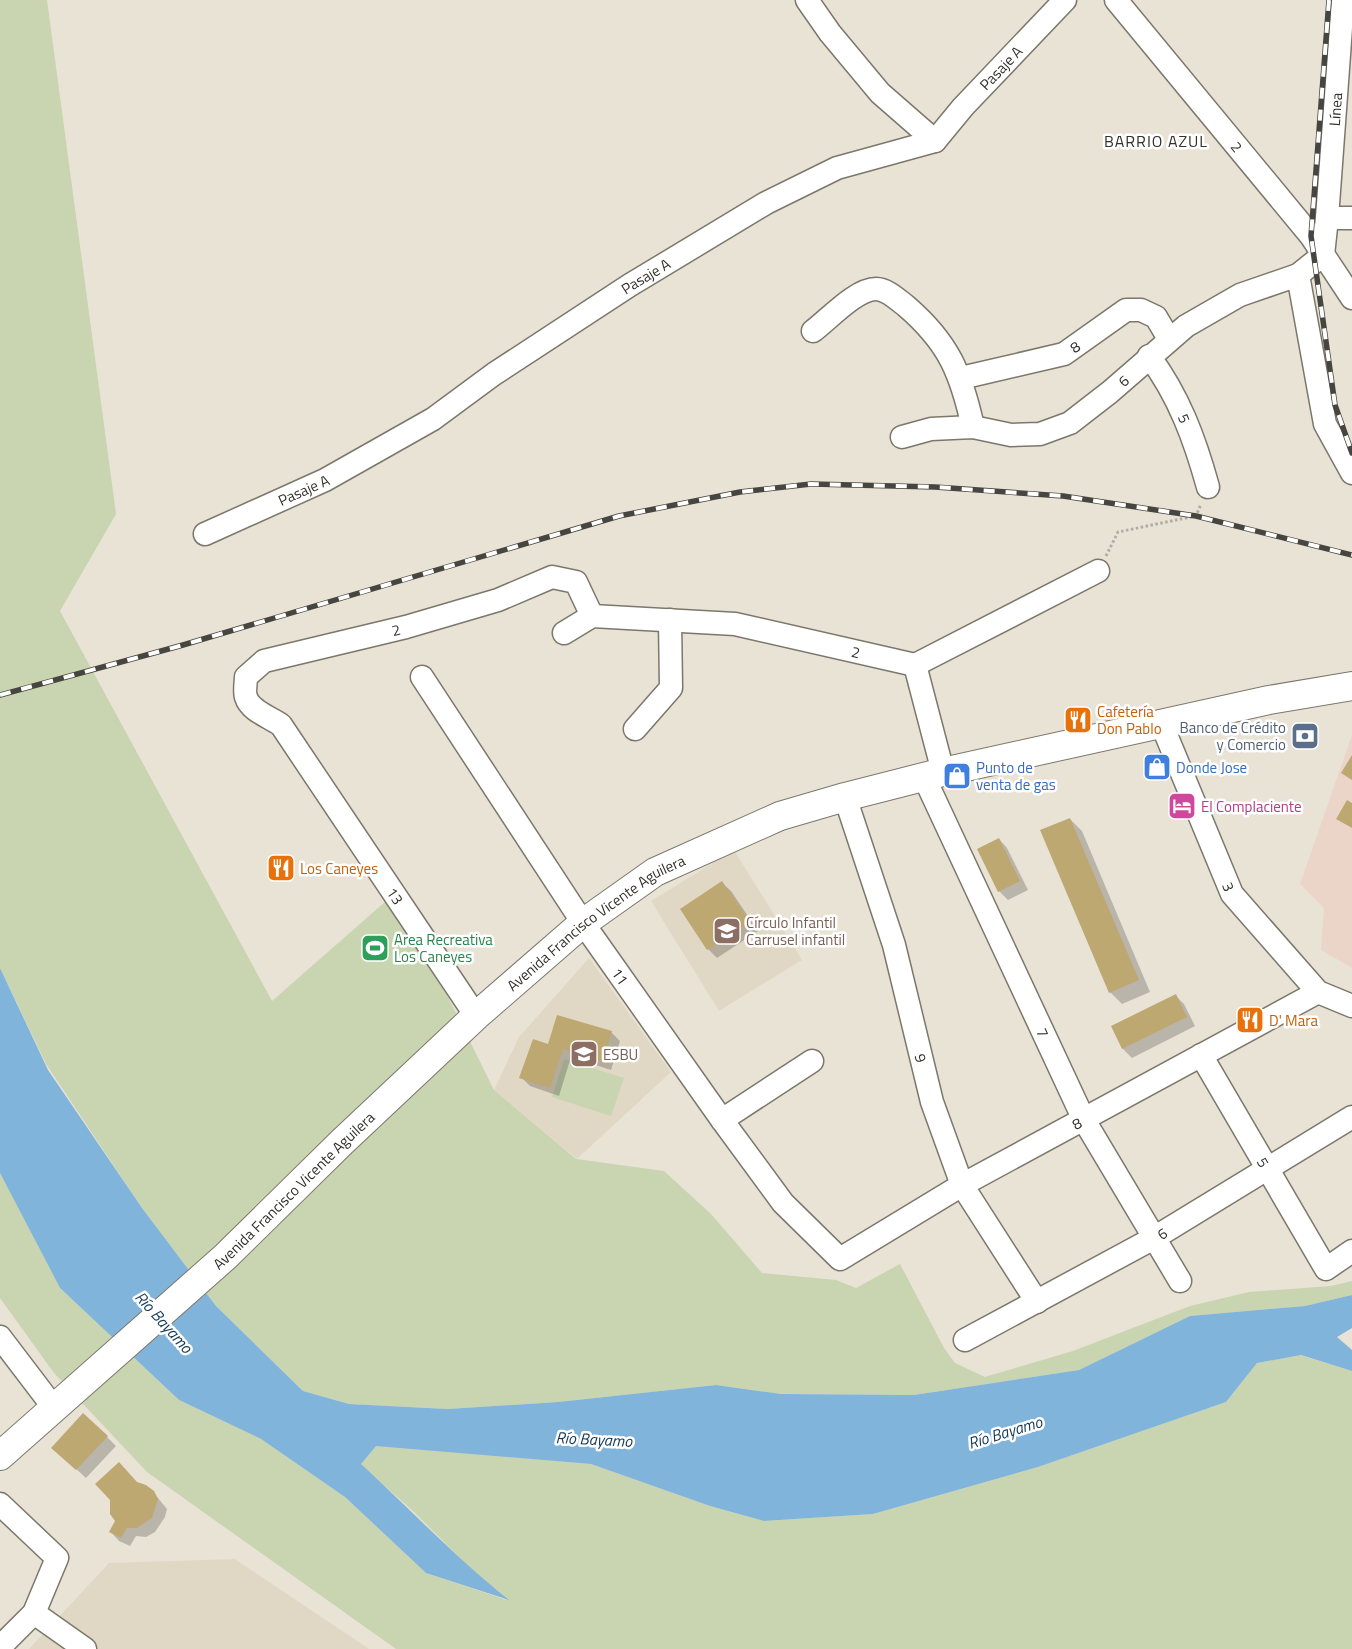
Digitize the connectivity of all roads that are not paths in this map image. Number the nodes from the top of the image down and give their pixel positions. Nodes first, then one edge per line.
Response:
1 (807, 0) edge
2 (1065, 0) edge
3 (1116, 0) edge
4 (1343, 0) edge
5 (936, 142) junction
6 (1327, 218) junction
7 (1352, 218) edge
8 (1323, 255) junction
9 (1298, 275) junction
10 (1352, 298) edge
11 (813, 331) dead end
12 (1169, 338) junction
13 (1149, 356) junction
14 (961, 378) junction
15 (973, 427) junction
16 (902, 437) dead end
17 (1352, 473) edge
18 (1208, 488) road end
19 (206, 534) dead end
20 (1098, 570) road end
21 (592, 616) junction
22 (670, 620) junction
23 (564, 633) dead end
24 (915, 665) junction
25 (422, 677) dead end
26 (1352, 686) edge
27 (1162, 725) junction
28 (281, 726) joint
29 (635, 729) dead end
30 (934, 774) junction
31 (845, 797) junction
32 (583, 923) junction
33 (1318, 992) junction
34 (1352, 1006) edge
35 (476, 1016) junction
36 (1202, 1055) junction
37 (812, 1061) dead end
38 (1352, 1117) edge
39 (722, 1120) junction
40 (1084, 1120) junction
41 (1267, 1169) junction
42 (962, 1185) junction
43 (1154, 1238) junction
44 (1352, 1251) edge
45 (840, 1259) joint
46 (1180, 1281) dead end
47 (1037, 1302) junction
48 (0, 1337) edge
49 (965, 1340) dead end
50 (62, 1401) junction
51 (0, 1456) edge
52 (0, 1504) edge
53 (34, 1613) junction
54 (0, 1647) edge
55 (85, 1649) edge

1 - 5 street
2 - 5 street, Pasaje A
3 - 8 street, 2
4 - 6 street, Línea
5 - 19 street, Pasaje A
6 - 7 street
6 - 8 street
8 - 9 street, 6
8 - 10 street, 2
9 - 12 street, 6
9 - 17 street
11 - 14 street
12 - 13 street, 6
12 - 14 street, 8
13 - 15 street, 6
13 - 18 street, 5
14 - 15 street
15 - 16 street, 6
20 - 24 street
21 - 22 street, 2
21 - 23 street
21 - 28 street, 2
22 - 24 street, 2
22 - 29 street
24 - 30 street, 7
25 - 32 street, 11
26 - 27 main road, Avenida Francisco Vicente Aguilera
27 - 30 main road, Avenida Francisco Vicente Aguilera
27 - 33 street, 3
28 - 35 street, 13
30 - 31 main road, Avenida Francisco Vicente Aguilera
30 - 40 street, 7
31 - 32 main road, Avenida Francisco Vicente Aguilera
31 - 42 street, 9
32 - 35 main road, Avenida Francisco Vicente Aguilera
32 - 39 street, 11
33 - 34 street, 3
33 - 36 street, 8
35 - 50 main road, Avenida Francisco Vicente Aguilera
36 - 40 street, 8
36 - 41 street, 5
37 - 39 street
38 - 41 street, 6
39 - 45 street, 11
40 - 42 street, 8
40 - 43 street, 7
41 - 43 street, 6
41 - 44 street, 5
42 - 45 street, 8
42 - 47 street, 9
43 - 46 street, 7
43 - 47 street, 6
47 - 49 street, 6
48 - 50 street
50 - 51 main road, Avenida Francisco Vicente Aguilera
52 - 53 street
53 - 54 street
53 - 55 street

